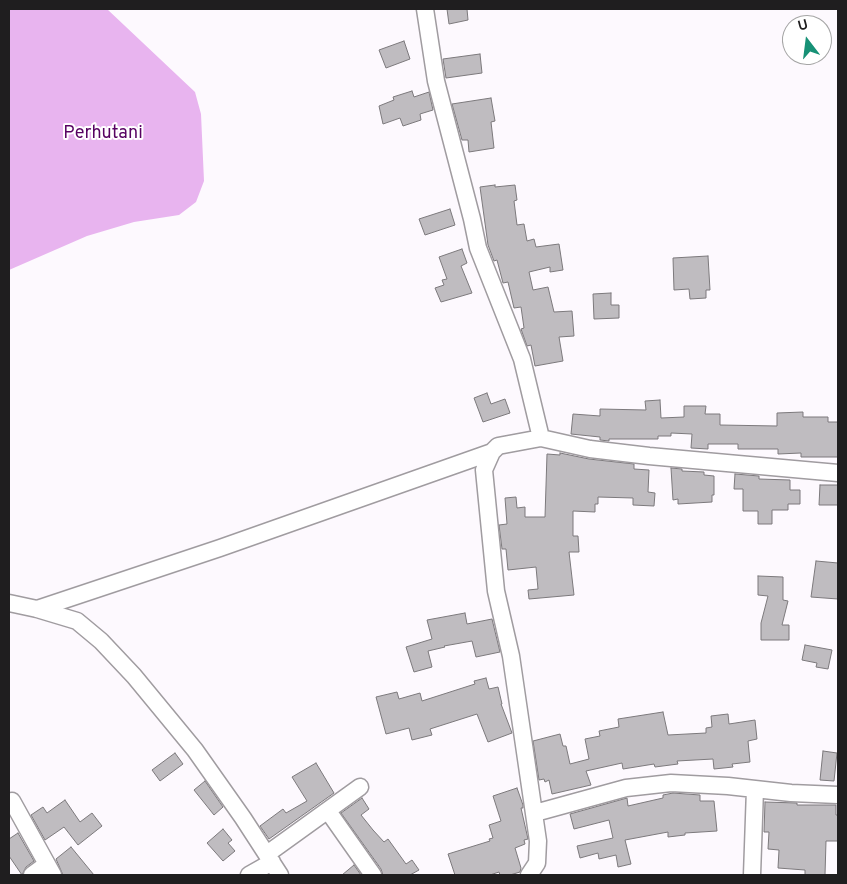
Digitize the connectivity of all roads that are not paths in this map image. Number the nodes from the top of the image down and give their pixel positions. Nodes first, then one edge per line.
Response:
1 (424, 9) edge
2 (541, 438) junction
3 (492, 452) junction
4 (838, 473) edge
5 (9, 603) edge
6 (37, 609) junction
7 (360, 787) dead end
8 (755, 789) junction
9 (838, 795) edge
10 (12, 801) dead end
11 (328, 811) junction
12 (535, 813) junction
13 (273, 864) edge
14 (50, 870) edge
15 (32, 875) edge
16 (249, 875) edge
17 (373, 875) edge
18 (530, 875) edge
19 (752, 875) edge

1 - 2 street
2 - 3 street
2 - 4 street
3 - 6 street
3 - 12 street
5 - 6 street
6 - 13 street
7 - 11 street
8 - 9 street
8 - 12 street
8 - 19 street
10 - 14 street
11 - 13 street
11 - 17 street
12 - 18 street
13 - 16 street
14 - 15 street

